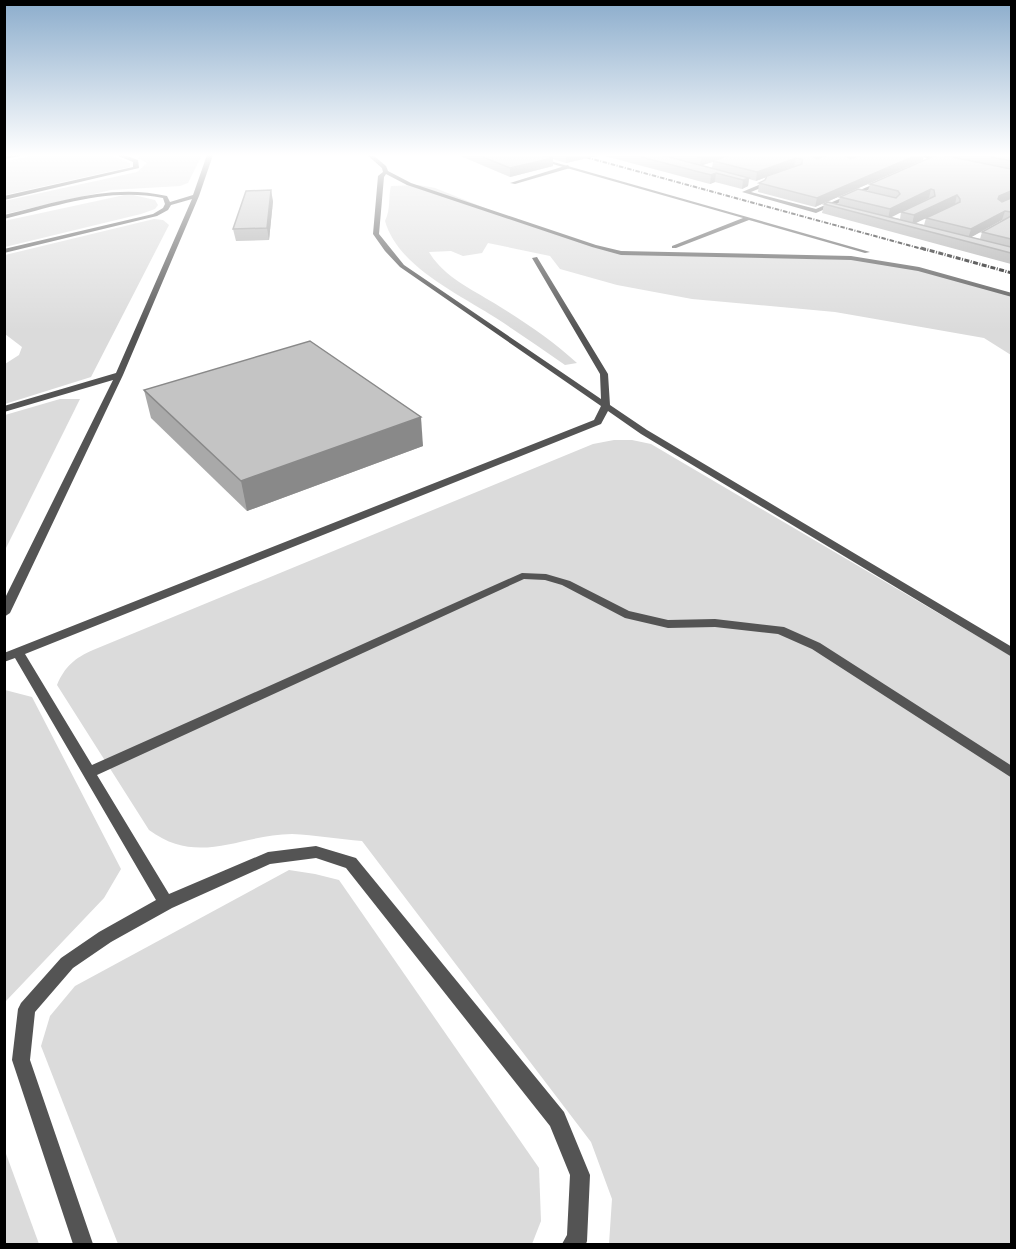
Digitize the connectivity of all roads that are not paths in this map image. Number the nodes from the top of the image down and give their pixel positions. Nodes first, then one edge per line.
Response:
1 (21, 213) edge
2 (158, 213) edge
3 (189, 213) edge
4 (378, 213) edge
5 (496, 213) edge
6 (732, 213) edge
7 (4, 217) edge
8 (749, 218) junction
9 (674, 247) dead end
10 (4, 251) edge
11 (867, 252) dead end
12 (534, 258) dead end
13 (1011, 295) edge
14 (119, 375) junction
15 (606, 405) junction
16 (4, 409) edge
17 (4, 612) edge
18 (1011, 653) edge
19 (11, 655) edge
20 (90, 772) junction
21 (1011, 773) edge
22 (166, 903) junction
23 (83, 1245) edge
24 (572, 1245) edge

1 - 7 street
2 - 10 street
3 - 14 street
4 - 15 street
5 - 13 street
6 - 8 street
8 - 9 street
8 - 11 street
12 - 15 street
14 - 16 street
14 - 17 street
15 - 18 street
15 - 19 street
19 - 20 street
20 - 21 street
20 - 22 street
22 - 23 street
22 - 24 street

